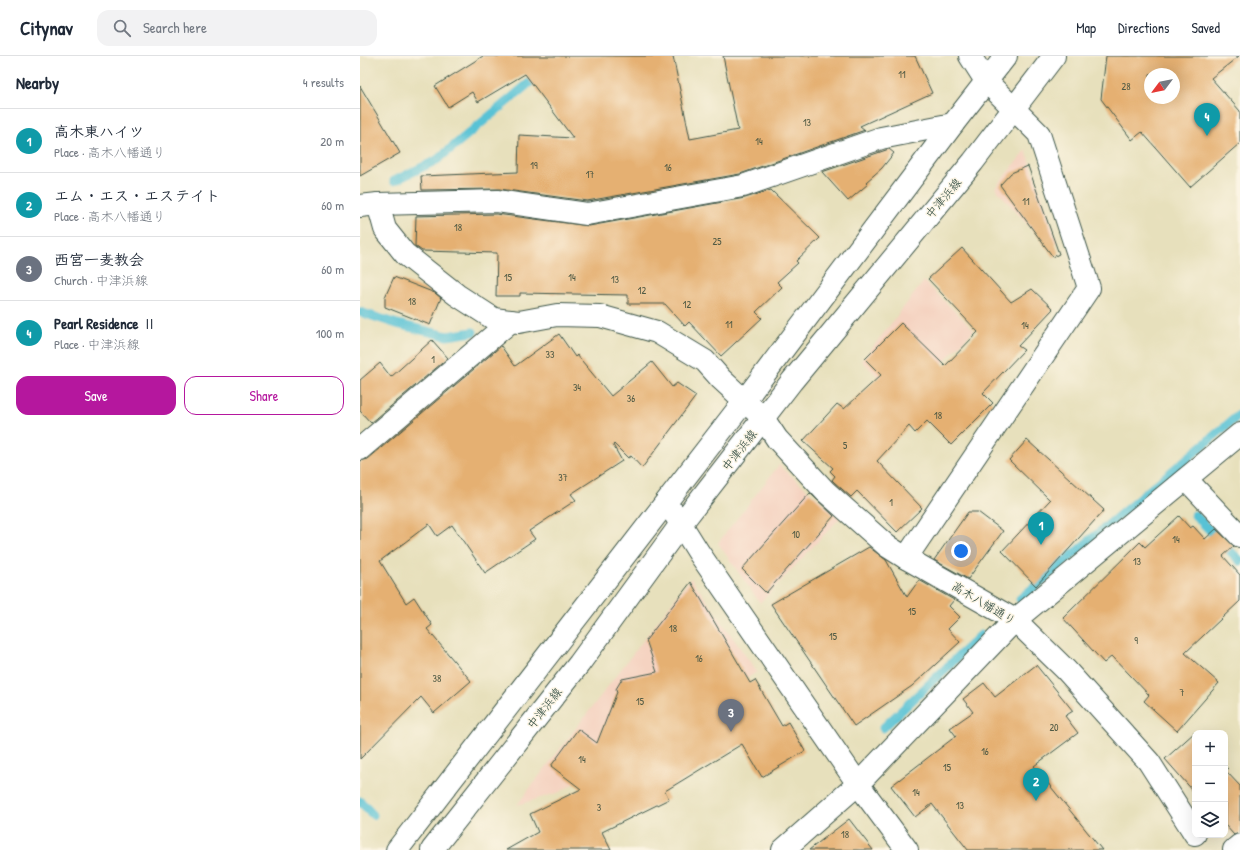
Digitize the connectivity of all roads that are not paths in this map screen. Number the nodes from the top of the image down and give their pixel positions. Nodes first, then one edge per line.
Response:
1 (970, 56) edge
2 (1006, 56) edge
3 (1054, 56) edge
4 (986, 81) junction
5 (1014, 108) junction
6 (953, 124) junction
7 (369, 205) edge
8 (511, 321) junction
9 (745, 400) junction
10 (763, 418) junction
11 (1240, 434) edge
12 (360, 449) edge
13 (1186, 479) junction
14 (666, 500) junction
15 (681, 524) junction
16 (1240, 536) edge
17 (906, 558) junction
18 (1015, 620) junction
19 (858, 784) junction
20 (1192, 830) edge
21 (1197, 838) edge
22 (1240, 845) edge
23 (399, 849) edge
24 (432, 850) edge
25 (783, 850) edge
26 (907, 850) edge
27 (1205, 850) edge
28 (1234, 850) edge

1 - 4 street
2 - 4 street
3 - 5 street, 中津浜線
4 - 5 street
4 - 6 street
5 - 10 street, 中津浜線
5 - 17 street
6 - 7 street
6 - 9 street
7 - 8 street, 高木八幡通り
8 - 9 street, 高木八幡通り
8 - 12 street
9 - 10 street, 高木八幡通り
9 - 14 street
10 - 15 street, 中津浜線
10 - 17 street, 高木八幡通り
11 - 13 street
13 - 16 street
13 - 18 street
14 - 15 street
14 - 23 street
15 - 19 street
15 - 24 street, 中津浜線
17 - 18 street, 高木八幡通り
18 - 19 street
18 - 20 street, 高木八幡通り
19 - 25 street
19 - 26 street
21 - 27 street, 高木八幡通り
22 - 28 street

